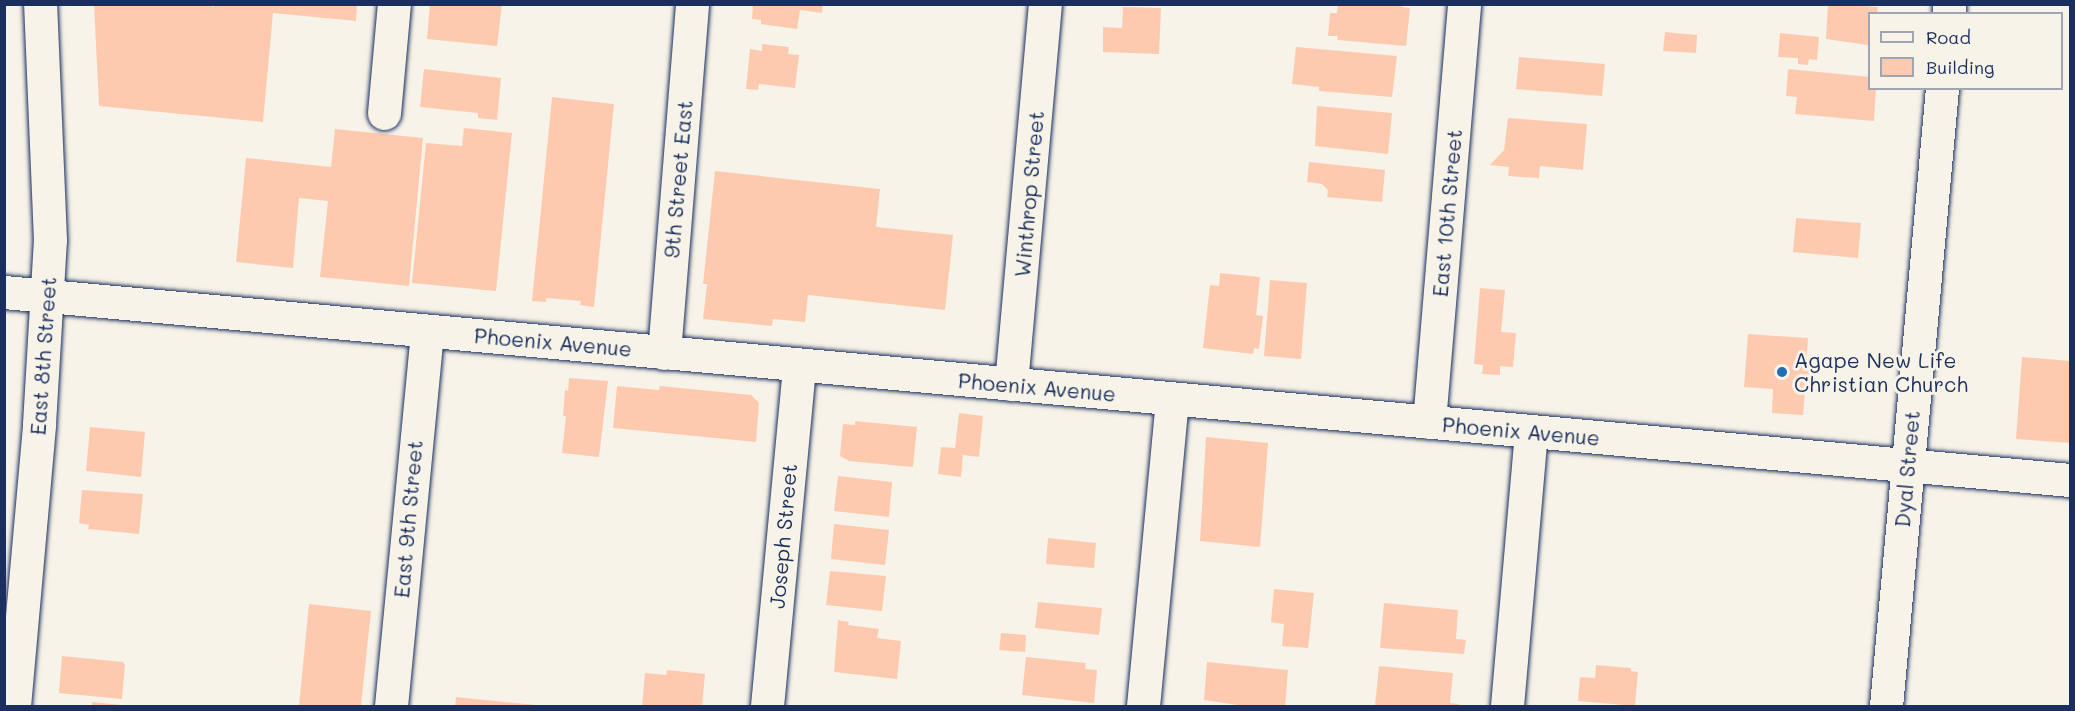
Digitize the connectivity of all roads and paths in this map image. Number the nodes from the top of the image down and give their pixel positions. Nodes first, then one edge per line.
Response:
1 (40, 4) edge
2 (394, 4) edge
3 (692, 4) edge
4 (1045, 4) edge
5 (1464, 4) edge
6 (1942, 90) edge
7 (384, 113) dead end
8 (4, 292) edge
9 (48, 296) junction
10 (426, 331) junction
11 (664, 352) junction
12 (799, 365) junction
13 (1011, 384) junction
14 (1172, 399) junction
15 (1429, 422) junction
16 (1531, 431) junction
17 (1907, 466) junction
18 (2070, 480) edge
19 (14, 706) edge
20 (390, 706) edge
21 (767, 706) edge
22 (1143, 706) edge
23 (1507, 706) edge
24 (1886, 706) edge

1 - 9 street, East 8th Street
2 - 7 street
3 - 11 street, 9th Street East
4 - 13 street, Winthrop Street
5 - 15 street, East 10th Street
6 - 17 street, Dyal Street
8 - 9 street, Phoenix Avenue
9 - 10 street, Phoenix Avenue
9 - 19 street, East 8th Street
10 - 11 street, Phoenix Avenue
10 - 20 street, East 9th Street
11 - 12 street, Phoenix Avenue
12 - 13 street, Phoenix Avenue
12 - 21 street, Joseph Street
13 - 14 street, Phoenix Avenue
14 - 15 street, Phoenix Avenue
14 - 22 street
15 - 16 street, Phoenix Avenue
16 - 17 street, Phoenix Avenue
16 - 23 street
17 - 18 street, Phoenix Avenue
17 - 24 street, Dyal Street

